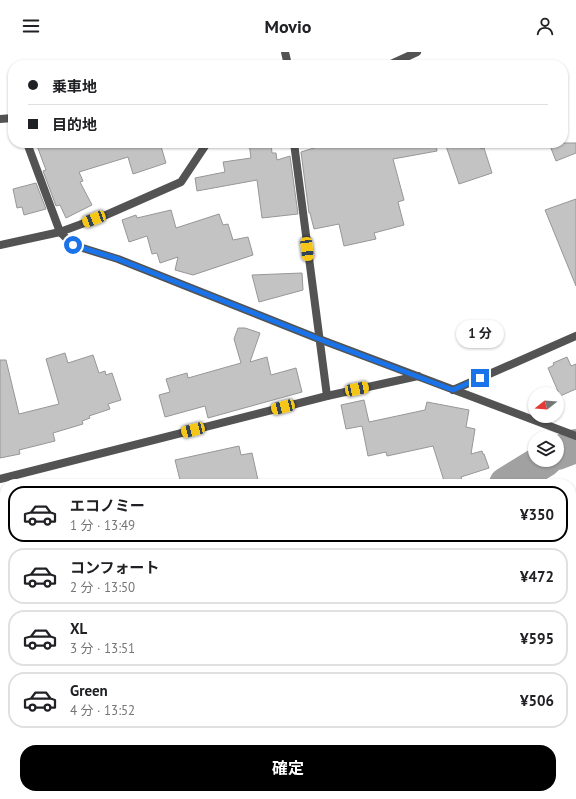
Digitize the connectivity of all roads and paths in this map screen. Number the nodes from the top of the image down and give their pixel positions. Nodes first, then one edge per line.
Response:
1 (418, 52) edge
2 (400, 60) edge
3 (28, 148) edge
4 (204, 148) edge
5 (295, 148) edge
6 (60, 232) junction
7 (0, 245) edge
8 (576, 336) edge
9 (319, 339) junction
10 (418, 376) junction
11 (453, 390) junction
12 (327, 396) junction
13 (573, 435) edge
14 (0, 479) edge

1 - 2 street
3 - 6 street
4 - 6 street
5 - 9 street
6 - 7 street
6 - 9 street
8 - 11 street
9 - 10 street
9 - 12 street
10 - 11 street
10 - 12 street
11 - 13 street
12 - 14 street

